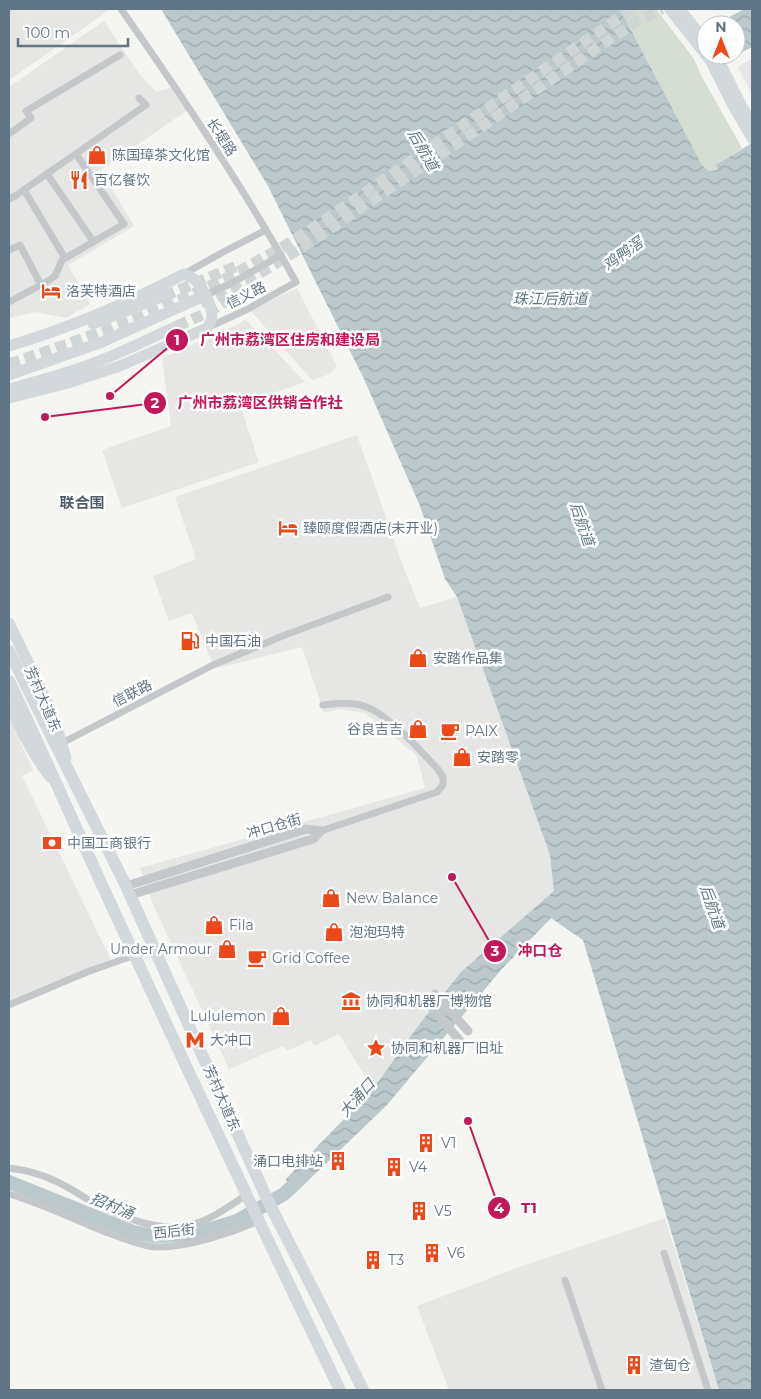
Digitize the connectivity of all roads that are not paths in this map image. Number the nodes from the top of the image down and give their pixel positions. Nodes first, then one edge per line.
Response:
1 (121, 9) edge
2 (669, 9) edge
3 (680, 9) edge
4 (694, 33) junction
5 (120, 55) dead end
6 (722, 65) edge
7 (139, 98) dead end
8 (752, 123) edge
9 (9, 134) edge
10 (752, 139) edge
11 (76, 154) junction
12 (47, 174) junction
13 (24, 190) junction
14 (9, 199) edge
15 (266, 230) junction
16 (94, 241) junction
17 (9, 250) edge
18 (281, 255) junction
19 (65, 258) junction
20 (184, 274) junction
21 (296, 282) joint
22 (41, 284) junction
23 (206, 295) junction
24 (164, 296) tunnel mouth
25 (9, 302) edge
26 (177, 326) tunnel mouth
27 (206, 328) junction
28 (9, 346) edge
29 (9, 353) edge
30 (9, 375) edge
31 (9, 389) edge
32 (9, 398) edge
33 (388, 597) dead end
34 (9, 623) edge
35 (9, 652) edge
36 (9, 681) edge
37 (9, 705) edge
38 (323, 705) dead end
39 (62, 743) junction
40 (71, 777) junction
41 (56, 784) junction
42 (321, 831) joint
43 (128, 891) junction
44 (135, 955) junction
45 (435, 994) dead end
46 (428, 1003) dead end
47 (11, 1004) dead end
48 (468, 1031) dead end
49 (460, 1041) dead end
50 (9, 1168) edge
51 (9, 1194) edge
52 (253, 1210) junction
53 (664, 1253) dead end
54 (565, 1280) dead end
55 (340, 1390) edge
56 (363, 1390) edge
57 (602, 1390) edge
58 (708, 1390) edge

1 - 15 street, 长堤路
2 - 4 main road
3 - 4 main road
4 - 10 main road
5 - 9 street
6 - 8 main road
7 - 11 street
11 - 12 street
11 - 16 street
12 - 13 street
12 - 16 street
13 - 14 street
13 - 19 street
15 - 18 street, 长堤路
15 - 20 street
16 - 19 street
17 - 22 street
18 - 21 street, 长堤路
18 - 23 street
19 - 22 street
20 - 23 main road
20 - 28 main road
21 - 27 street, 信义路
22 - 25 street
23 - 27 main road
23 - 30 main road
24 - 29 main road
26 - 31 main road
27 - 32 main road
33 - 39 street, 信联路
34 - 39 main road, 芳村大道东
35 - 40 highway, 芳村大道东
36 - 41 highway, 芳村大道东
37 - 41 main road, 芳村大道东
38 - 42 street
39 - 40 main road, 芳村大道东
40 - 43 highway, 芳村大道东
41 - 44 highway, 芳村大道东
42 - 43 street, 冲口仓街
43 - 56 highway, 芳村大道东
44 - 47 street
44 - 52 highway, 芳村大道东
45 - 48 street
46 - 49 street
50 - 52 street
51 - 52 street, 西后街
52 - 55 highway, 芳村大道东
53 - 58 street
54 - 57 street

